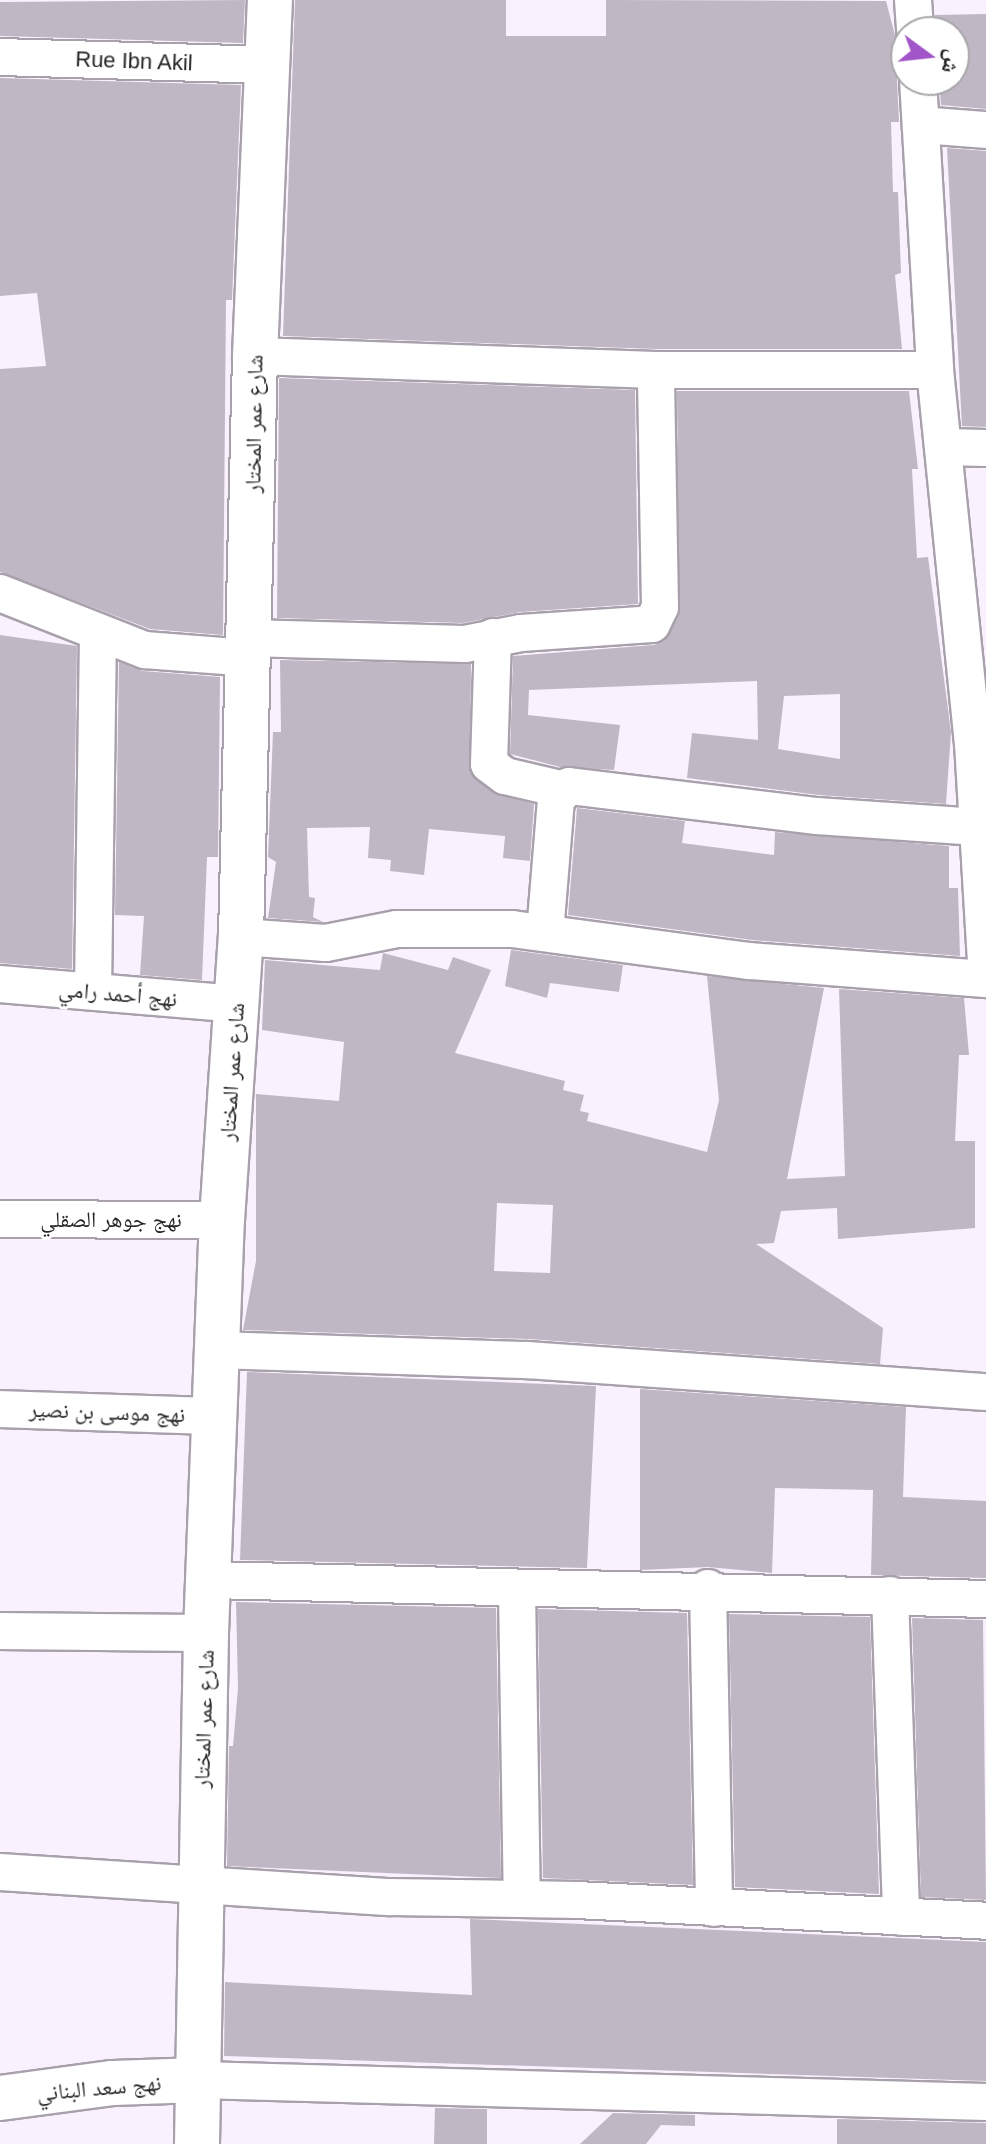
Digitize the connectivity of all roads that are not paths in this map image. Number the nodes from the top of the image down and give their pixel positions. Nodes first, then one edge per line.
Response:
1 (270, 0) edge
2 (0, 57) edge
3 (267, 65) junction
4 (919, 96) edge
5 (921, 125) junction
6 (986, 130) edge
7 (255, 356) junction
8 (656, 370) junction
9 (935, 370) junction
10 (944, 447) junction
11 (986, 448) edge
12 (0, 593) edge
13 (98, 635) junction
14 (493, 637) junction
15 (248, 648) junction
16 (980, 744) edge
17 (561, 789) junction
18 (978, 827) junction
19 (545, 933) junction
20 (241, 937) junction
21 (986, 962) edge
22 (986, 979) edge
23 (0, 984) edge
24 (93, 991) junction
25 (236, 1004) junction
26 (0, 1219) edge
27 (222, 1220) junction
28 (219, 1350) junction
29 (986, 1392) edge
30 (0, 1409) edge
31 (215, 1416) junction
32 (210, 1580) junction
33 (708, 1588) junction
34 (517, 1591) junction
35 (890, 1595) junction
36 (986, 1599) edge
37 (0, 1631) edge
38 (206, 1633) junction
39 (0, 1872) edge
40 (199, 1885) junction
41 (522, 1898) junction
42 (714, 1908) junction
43 (901, 1917) junction
44 (986, 1921) edge
45 (199, 2080) junction
46 (0, 2098) edge
47 (986, 2102) edge
48 (197, 2144) edge

1 - 3 street, شارع عمر المختار
2 - 3 street, Rue Ibn Akil
3 - 7 street, شارع عمر المختار
4 - 5 street
5 - 6 street
5 - 9 street
7 - 8 street
7 - 15 street, شارع عمر المختار
8 - 9 street
8 - 14 street
9 - 10 street
10 - 11 street
10 - 16 street
12 - 13 street
13 - 15 street
13 - 24 street
14 - 15 street
14 - 17 street
15 - 20 street, شارع عمر المختار
16 - 18 street
17 - 18 street
17 - 19 street
18 - 21 street
19 - 20 street
19 - 22 street
20 - 25 street, شارع عمر المختار
23 - 24 street, نهج أحمد رامي
24 - 25 street, نهج أحمد رامي
25 - 27 street, شارع عمر المختار
26 - 27 street, نهج جوهر الصقلي
27 - 28 street, شارع عمر المختار
28 - 29 street
28 - 31 street, شارع عمر المختار
30 - 31 street, نهج موسى بن نصير
31 - 32 street, شارع عمر المختار
32 - 34 street
32 - 38 street, شارع عمر المختار
33 - 34 street
33 - 35 street
33 - 42 street
34 - 41 street
35 - 36 street
35 - 43 street
37 - 38 street
38 - 40 street, شارع عمر المختار
39 - 40 street
40 - 41 street
40 - 45 street, شارع عمر المختار
41 - 42 street
42 - 43 street
43 - 44 street
45 - 46 street, نهج سعد البناني
45 - 47 street
45 - 48 street, شارع عمر المختار

